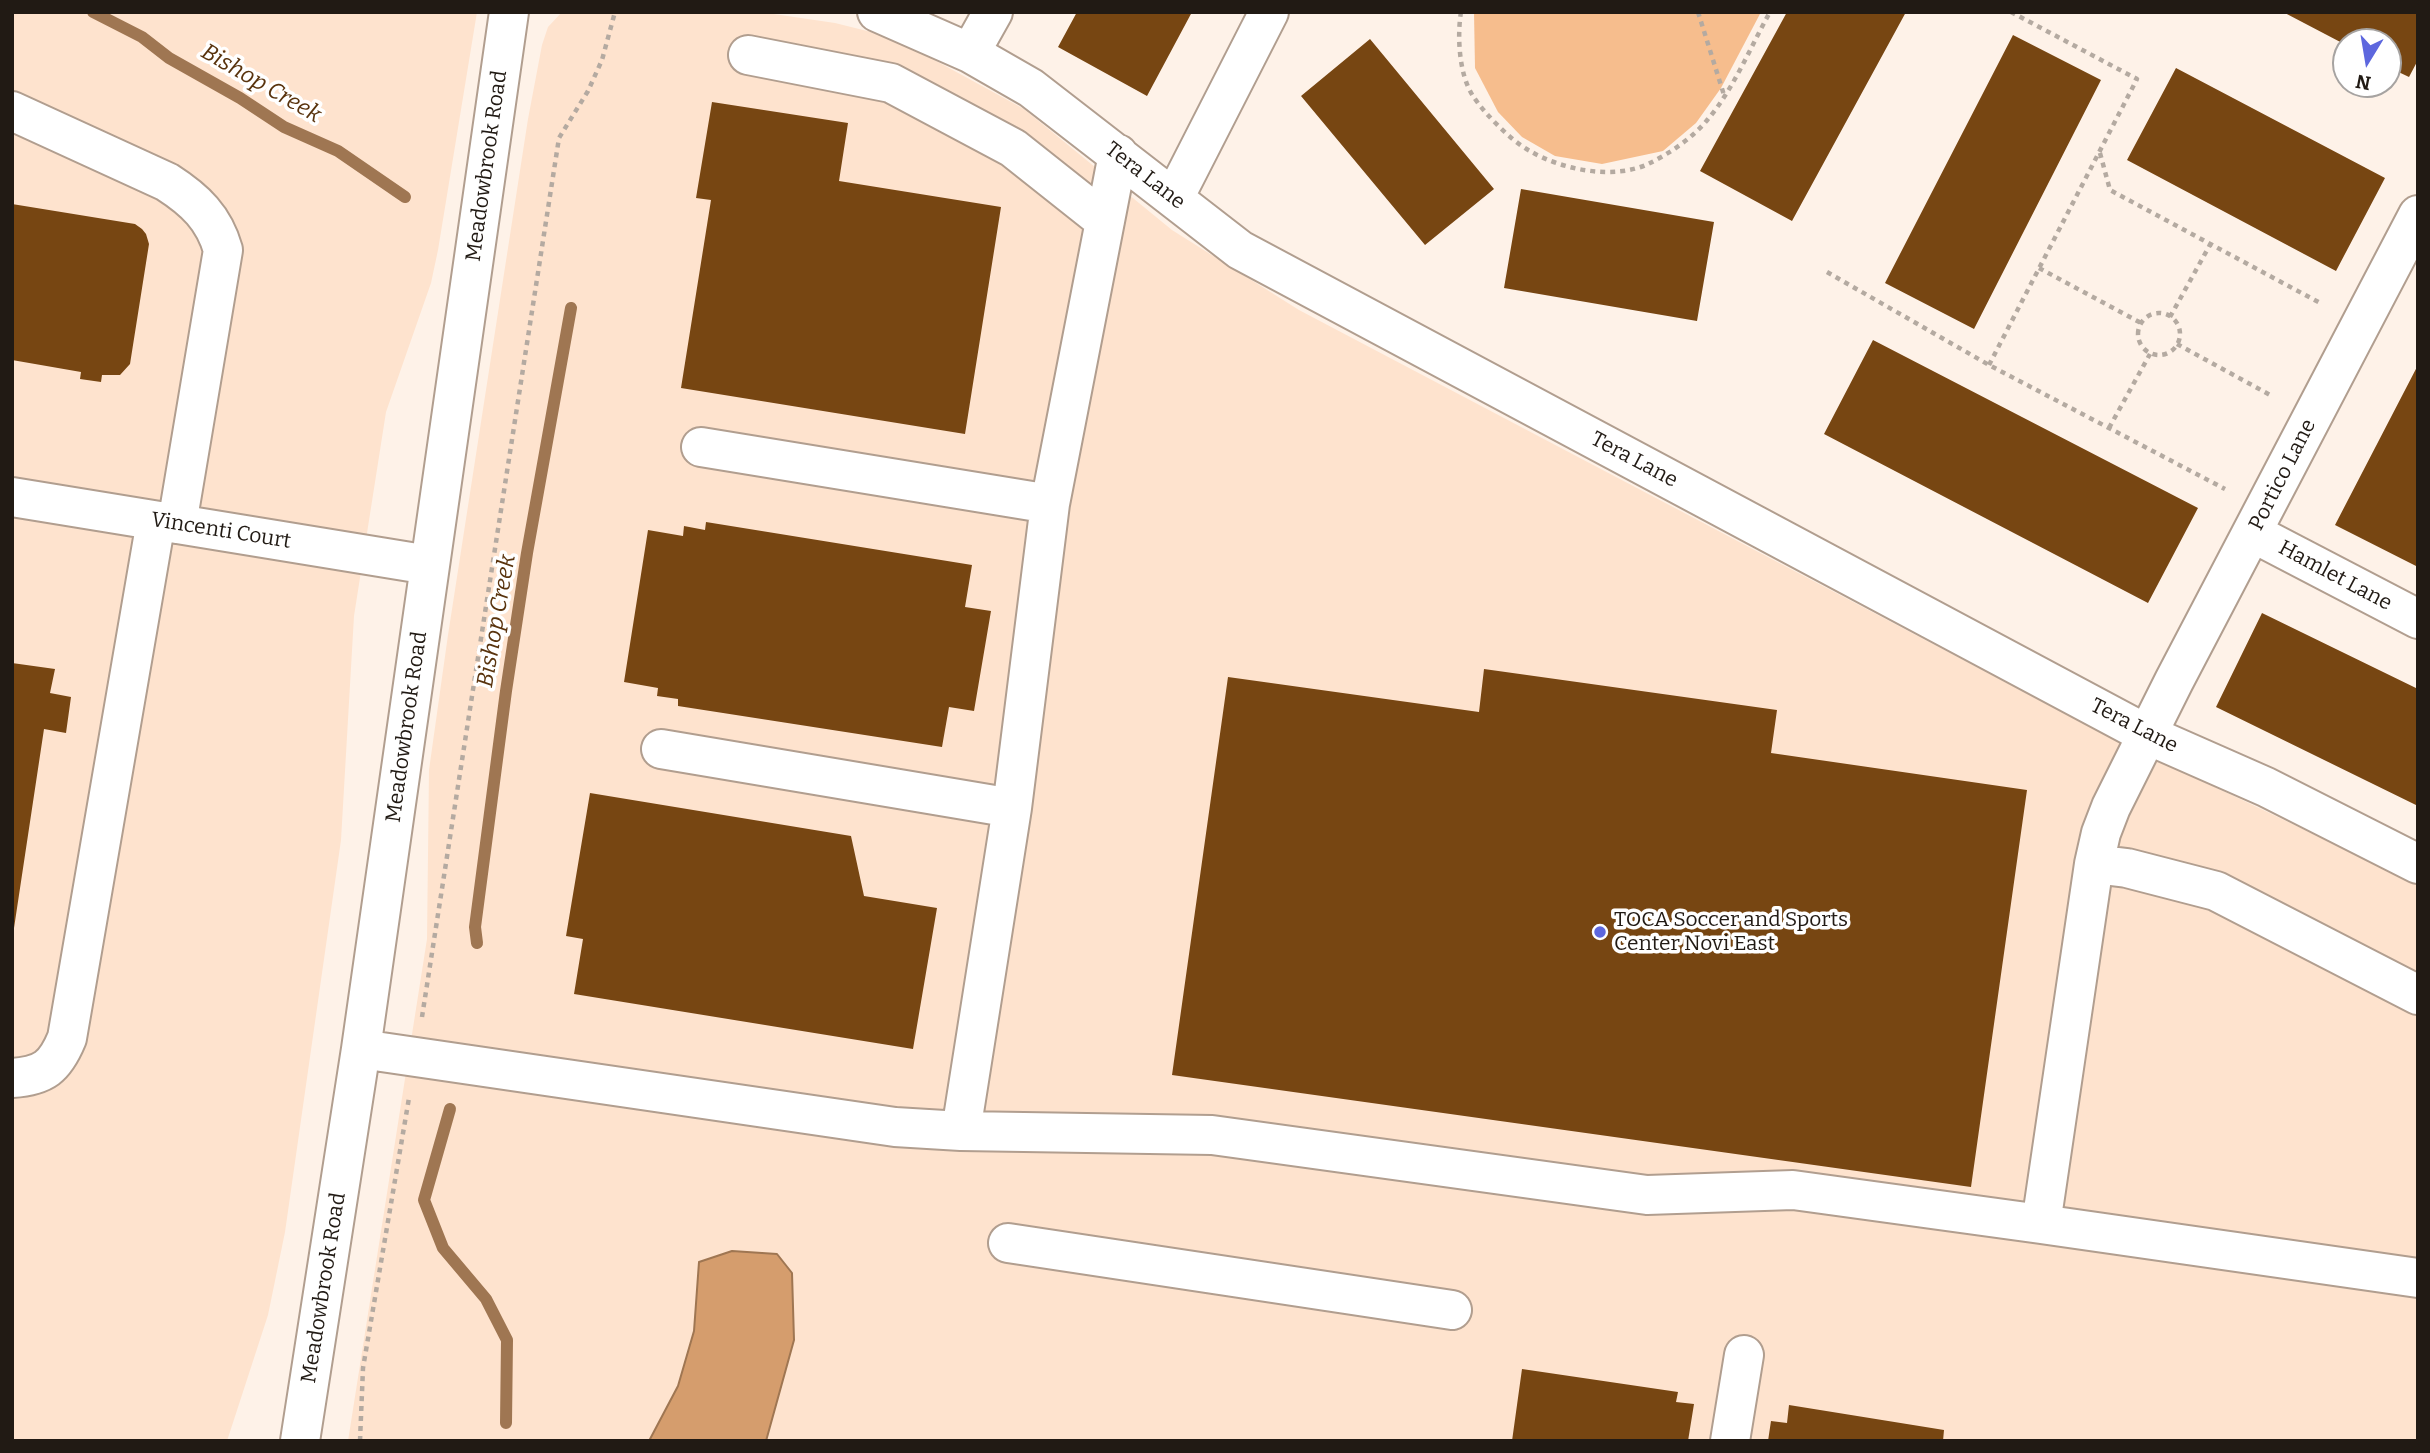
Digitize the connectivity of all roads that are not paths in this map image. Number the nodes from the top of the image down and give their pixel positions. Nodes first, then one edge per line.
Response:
1 (509, 12) edge
2 (877, 12) edge
3 (993, 12) edge
4 (1269, 12) edge
5 (970, 53) junction
6 (748, 55) dead end
7 (12, 111) edge
8 (1118, 154) junction
9 (1174, 198) junction
10 (2418, 215) edge
11 (1105, 221) junction
12 (701, 447) dead end
13 (12, 497) edge
14 (1050, 504) junction
15 (166, 522) junction
16 (2253, 533) junction
17 (429, 565) junction
18 (2418, 619) edge
19 (2148, 735) junction
20 (661, 749) dead end
21 (1012, 808) junction
22 (2094, 864) junction
23 (2418, 864) edge
24 (2418, 995) edge
25 (361, 1049) junction
26 (12, 1078) edge
27 (961, 1131) junction
28 (2041, 1224) junction
29 (1008, 1243) dead end
30 (2418, 1278) edge
31 (1452, 1311) dead end
32 (1744, 1355) dead end
33 (300, 1441) edge
34 (1730, 1441) edge

1 - 17 street, Meadowbrook Road
2 - 5 street, Tera Lane
3 - 5 street
4 - 9 street
5 - 8 street, Tera Lane
6 - 11 street
7 - 15 street
8 - 9 street, Tera Lane
8 - 11 street
9 - 19 street, Tera Lane
10 - 16 street, Portico Lane
11 - 14 street
12 - 14 street
13 - 15 street, Vincenti Court
14 - 21 street
15 - 17 street, Vincenti Court
15 - 26 street
16 - 18 street, Hamlet Lane
16 - 19 street, Portico Lane
17 - 25 street, Meadowbrook Road
19 - 22 street, Portico Lane
19 - 23 street, Tera Lane
20 - 21 street
21 - 27 street
22 - 24 street
22 - 28 street, Portico Lane
25 - 27 street
25 - 33 street, Meadowbrook Road
27 - 28 street
28 - 30 street
29 - 31 street
32 - 34 street

